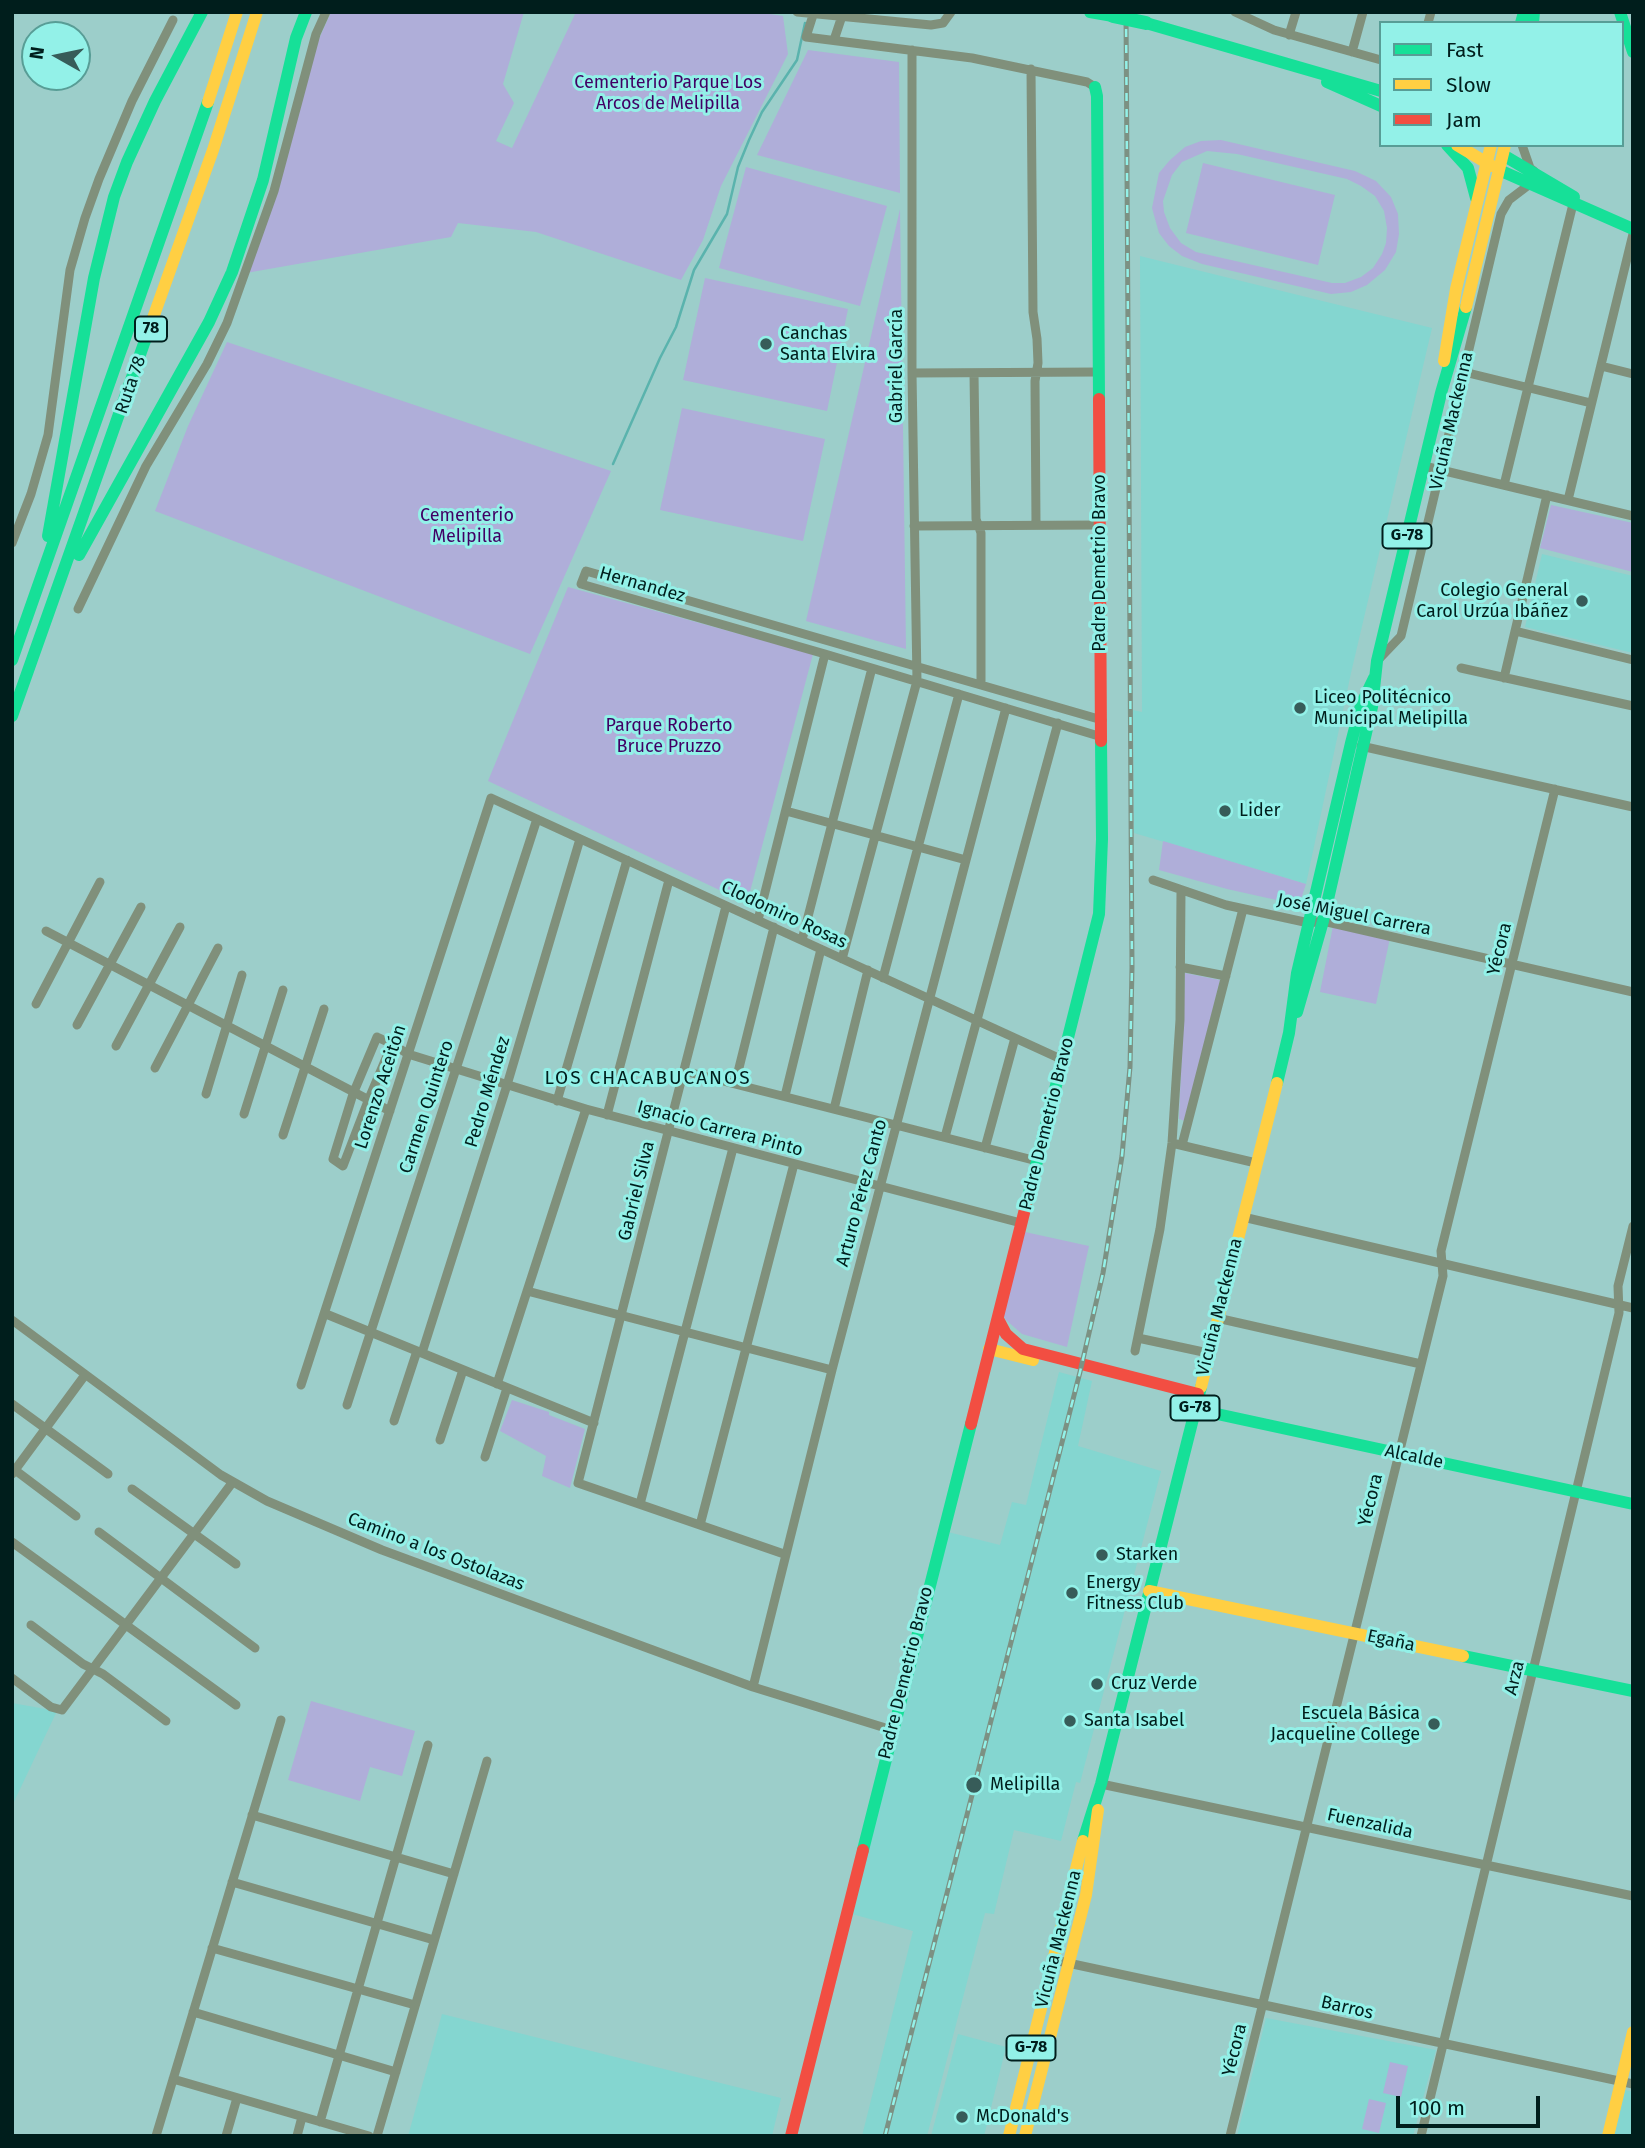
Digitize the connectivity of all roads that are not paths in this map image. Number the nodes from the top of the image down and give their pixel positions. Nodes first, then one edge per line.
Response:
1 (202, 12) edge
2 (237, 12) edge
3 (257, 12) edge
4 (306, 12) edge
5 (326, 12) edge
6 (797, 12) edge
7 (951, 12) edge
8 (1090, 12) edge
9 (1235, 12) edge
10 (1296, 12) edge
11 (1363, 12) edge
12 (814, 13) edge
13 (842, 16) junction
14 (173, 20) dead end
15 (1624, 24) edge
16 (1289, 35) junction
17 (834, 40) junction
18 (912, 50) junction
19 (1352, 52) junction
20 (1633, 52) edge
21 (1261, 56) junction
22 (1379, 59) edge
23 (1031, 69) junction
24 (1095, 87) joint
25 (1377, 88) edge
26 (1379, 105) edge
27 (1449, 147) edge
28 (1466, 147) edge
29 (1523, 147) edge
30 (1494, 153) edge
31 (1534, 179) junction
32 (1573, 204) junction
33 (1476, 205) junction
34 (1604, 215) junction
35 (1633, 231) edge
36 (1601, 366) junction
37 (1036, 372) junction
38 (1099, 372) junction
39 (1464, 372) junction
40 (912, 373) junction
41 (974, 373) junction
42 (1633, 374) edge
43 (1528, 388) junction
44 (1441, 393) junction
45 (1591, 403) junction
46 (1424, 466) junction
47 (1440, 470) junction
48 (1504, 485) junction
49 (1547, 495) junction
50 (1568, 500) junction
51 (1633, 515) edge
52 (1036, 525) junction
53 (1100, 525) junction
54 (914, 526) junction
55 (978, 526) junction
56 (12, 543) edge
57 (78, 609) dead end
58 (28, 616) junction
59 (1515, 631) junction
60 (38, 643) junction
61 (825, 653) junction
62 (12, 660) edge
63 (1633, 660) edge
64 (1377, 661) junction
65 (918, 667) junction
66 (872, 668) junction
67 (1461, 668) dead end
68 (1504, 678) junction
69 (917, 681) junction
70 (981, 685) junction
71 (958, 694) junction
72 (1633, 706) edge
73 (1006, 708) junction
74 (12, 716) edge
75 (1101, 720) junction
76 (1058, 723) junction
77 (1102, 737) junction
78 (1357, 745) junction
79 (1555, 789) junction
80 (491, 798) joint
81 (1633, 807) edge
82 (786, 811) junction
83 (537, 819) junction
84 (832, 824) junction
85 (876, 836) junction
86 (580, 839) junction
87 (918, 847) junction
88 (627, 860) junction
89 (966, 860) junction
90 (670, 880) junction
91 (1153, 880) dead end
92 (100, 882) dead end
93 (1181, 891) junction
94 (141, 906) dead end
95 (726, 906) junction
96 (1243, 909) junction
97 (758, 920) junction
98 (1315, 922) junction
99 (180, 927) dead end
100 (774, 928) junction
101 (46, 931) dead end
102 (802, 940) junction
103 (68, 942) junction
104 (218, 948) dead end
105 (821, 949) junction
106 (842, 959) junction
107 (1512, 964) junction
108 (110, 965) junction
109 (1180, 967) junction
110 (868, 970) junction
111 (242, 975) dead end
112 (1226, 976) junction
113 (883, 978) junction
114 (148, 985) junction
115 (283, 990) dead end
116 (1633, 992) edge
117 (930, 999) junction
118 (36, 1003) dead end
119 (188, 1006) junction
120 (324, 1009) dead end
121 (977, 1021) junction
122 (77, 1025) dead end
123 (227, 1027) junction
124 (1015, 1038) junction
125 (392, 1045) junction
126 (116, 1046) dead end
127 (265, 1047) junction
128 (408, 1054) junction
129 (1063, 1060) junction
130 (155, 1068) dead end
131 (304, 1068) junction
132 (455, 1069) junction
133 (684, 1071) junction
134 (735, 1084) junction
135 (507, 1085) junction
136 (206, 1094) dead end
137 (353, 1094) junction
138 (785, 1096) junction
139 (368, 1101) junction
140 (557, 1101) junction
141 (834, 1109) junction
142 (586, 1110) junction
143 (390, 1111) junction
144 (244, 1114) dead end
145 (607, 1115) junction
146 (896, 1125) junction
147 (669, 1132) junction
148 (283, 1135) dead end
149 (945, 1137) junction
150 (1177, 1144) junction
151 (733, 1148) junction
152 (985, 1148) junction
153 (1037, 1161) junction
154 (1256, 1163) junction
155 (794, 1164) junction
156 (880, 1186) junction
157 (1242, 1217) junction
158 (1021, 1223) junction
159 (1633, 1226) edge
160 (1442, 1264) junction
161 (527, 1291) junction
162 (1619, 1305) junction
163 (1633, 1308) edge
164 (326, 1314) junction
165 (622, 1315) junction
166 (1217, 1318) junction
167 (998, 1319) junction
168 (12, 1320) edge
169 (370, 1332) junction
170 (685, 1332) junction
171 (1138, 1338) junction
172 (747, 1348) junction
173 (989, 1349) junction
174 (1135, 1351) dead end
175 (419, 1352) junction
176 (1208, 1353) junction
177 (1421, 1364) junction
178 (463, 1370) junction
179 (831, 1370) junction
180 (85, 1375) junction
181 (497, 1384) junction
182 (302, 1385) dead end
183 (508, 1388) junction
184 (1196, 1401) junction
185 (12, 1404) edge
186 (347, 1405) dead end
187 (394, 1421) dead end
188 (594, 1423) junction
189 (46, 1428) junction
190 (440, 1440) dead end
191 (1399, 1454) junction
192 (485, 1457) dead end
193 (13, 1472) edge
194 (108, 1474) dead end
195 (232, 1483) junction
196 (132, 1489) dead end
197 (1576, 1492) junction
198 (639, 1504) junction
199 (1633, 1504) edge
200 (76, 1516) dead end
201 (701, 1525) junction
202 (99, 1532) dead end
203 (193, 1534) junction
204 (12, 1542) edge
205 (785, 1554) junction
206 (236, 1564) dead end
207 (161, 1578) junction
208 (1149, 1591) junction
209 (127, 1623) junction
210 (31, 1625) dead end
211 (1354, 1633) junction
212 (255, 1648) dead end
213 (93, 1669) junction
214 (1533, 1671) junction
215 (12, 1678) edge
216 (753, 1687) junction
217 (1633, 1691) edge
218 (236, 1705) dead end
219 (281, 1720) dead end
220 (166, 1721) dead end
221 (892, 1730) junction
222 (428, 1745) dead end
223 (487, 1761) dead end
224 (1101, 1784) junction
225 (252, 1815) junction
226 (1305, 1826) junction
227 (396, 1857) junction
228 (1485, 1865) junction
229 (454, 1874) junction
230 (232, 1882) junction
231 (1633, 1896) edge
232 (377, 1924) junction
233 (434, 1940) junction
234 (212, 1948) junction
235 (1062, 1962) junction
236 (358, 1989) junction
237 (1262, 2005) junction
238 (415, 2006) junction
239 (193, 2012) junction
240 (1633, 2032) edge
241 (1444, 2045) junction
242 (340, 2055) junction
243 (396, 2072) junction
244 (173, 2079) junction
245 (1627, 2083) edge
246 (237, 2098) junction
247 (302, 2117) junction
248 (320, 2122) junction
249 (156, 2136) edge
250 (226, 2136) edge
251 (297, 2136) edge
252 (369, 2136) edge
253 (377, 2136) edge
254 (791, 2136) edge
255 (1009, 2136) edge
256 (1025, 2136) edge
257 (1230, 2136) edge
258 (1421, 2136) edge
259 (1608, 2136) edge

1 - 58 main road
2 - 58 main road, Ruta 78 / 78
3 - 60 main road, Ruta 78 / 78
4 - 60 main road
5 - 57 street
6 - 12 street
7 - 13 street
8 - 21 main road, bridge
9 - 16 street
10 - 16 street
11 - 19 street
12 - 13 street
12 - 17 street
13 - 17 street
14 - 56 street
15 - 20 main road
16 - 19 street
17 - 18 street
18 - 23 street
18 - 40 street, Gabriel García
19 - 22 street
21 - 25 main road
21 - 26 main road
23 - 24 street
23 - 37 street
24 - 38 main road, Padre Demetrio Bravo
27 - 33 main road
28 - 30 main road
29 - 31 street
30 - 31 main road
30 - 33 main road, Vicuña Mackenna / G-78
30 - 44 main road, Vicuña Mackenna / G-78
31 - 32 main road
31 - 34 main road
31 - 39 street, Vicuña Mackenna
32 - 34 main road
32 - 43 street
33 - 44 main road, Vicuña Mackenna / G-78
34 - 35 main road
35 - 36 street
36 - 42 street
36 - 45 street
37 - 38 street
37 - 41 street
37 - 52 street
38 - 53 main road, Padre Demetrio Bravo
39 - 43 street
39 - 47 street, Vicuña Mackenna
40 - 41 street
40 - 54 street, Gabriel García
41 - 55 street
43 - 45 street
43 - 48 street
44 - 46 main road, Vicuña Mackenna / G-78
45 - 50 street
46 - 47 street
46 - 64 main road, Vicuña Mackenna / G-78
47 - 48 street
47 - 64 street, Vicuña Mackenna
48 - 49 street
49 - 50 street
49 - 59 street
50 - 51 street
52 - 53 street
52 - 55 street
53 - 75 main road, Padre Demetrio Bravo
54 - 55 street
54 - 65 street, Gabriel García
55 - 70 street
58 - 62 main road, Ruta 78 / 78
59 - 63 street
59 - 68 street
60 - 74 main road, Ruta 78 / 78
61 - 65 street, Hernandez
61 - 66 street, Hernandez
61 - 82 street
64 - 78 main road, Vicuña Mackenna / G-78
65 - 69 street, Gabriel García
65 - 70 street, Hernandez
66 - 69 street, Hernandez
66 - 84 street
67 - 68 street
68 - 72 street
69 - 71 street, Hernandez
69 - 85 street, Gabriel García
70 - 75 street, Hernandez
71 - 73 street, Hernandez
71 - 87 street
73 - 76 street, Hernandez
73 - 89 street, Arturo Pérez Canto
75 - 77 main road, Padre Demetrio Bravo
76 - 77 street, Hernandez
76 - 121 street
77 - 129 main road, Padre Demetrio Bravo
78 - 79 street
78 - 98 main road, Vicuña Mackenna / G-78
79 - 81 street
79 - 107 street, Yécora
80 - 83 street, Clodomiro Rosas
80 - 128 street, Lorenzo Aceitón
82 - 84 street
82 - 97 street
83 - 86 street, Clodomiro Rosas
83 - 132 street, Carmen Quintero
84 - 85 street
84 - 102 street
85 - 87 street
85 - 106 street, Gabriel García
86 - 88 street, Clodomiro Rosas
86 - 135 street, Pedro Méndez
87 - 89 street
87 - 113 street
88 - 90 street, Clodomiro Rosas
88 - 140 street
89 - 117 street, Arturo Pérez Canto
90 - 95 street, Clodomiro Rosas
90 - 145 street
91 - 93 street, José Miguel Carrera
92 - 103 street
93 - 96 street, José Miguel Carrera
93 - 109 street
94 - 108 street
95 - 97 street, Clodomiro Rosas
95 - 133 street, Gabriel Silva
96 - 98 street, José Miguel Carrera
96 - 112 street
97 - 100 street, Clodomiro Rosas
98 - 107 street, José Miguel Carrera
98 - 154 main road, Vicuña Mackenna / G-78
99 - 114 street
100 - 102 street, Clodomiro Rosas
100 - 134 street
101 - 103 street
102 - 105 street, Clodomiro Rosas
103 - 108 street
103 - 118 street
104 - 119 street
105 - 106 street, Clodomiro Rosas
105 - 138 street
106 - 110 street, Clodomiro Rosas
107 - 116 street, José Miguel Carrera
107 - 160 street, Yécora
108 - 114 street
108 - 122 street
109 - 112 street
109 - 150 street
110 - 113 street, Clodomiro Rosas
110 - 141 street
111 - 123 street
112 - 150 street
113 - 117 street, Clodomiro Rosas
114 - 119 street
114 - 126 street
115 - 127 street
117 - 121 street, Clodomiro Rosas
117 - 146 street, Arturo Pérez Canto
119 - 123 street
119 - 130 street
120 - 131 street
121 - 124 street, Clodomiro Rosas
121 - 149 street
123 - 127 street
123 - 136 street
124 - 129 street, Clodomiro Rosas
124 - 152 street
125 - 128 street, Ignacio Carrera Pinto
125 - 137 street, Ignacio Carrera Pinto
125 - 139 street
127 - 131 street
127 - 144 street
128 - 132 street, Ignacio Carrera Pinto
128 - 143 street, Lorenzo Aceitón
129 - 153 main road, Padre Demetrio Bravo
131 - 137 street
131 - 148 street
132 - 135 street, Ignacio Carrera Pinto
132 - 169 street, Carmen Quintero
133 - 134 street
133 - 147 street, Gabriel Silva
134 - 138 street
135 - 140 street, Ignacio Carrera Pinto
135 - 175 street, Pedro Méndez
137 - 139 street
137 - 139 street
138 - 141 street
139 - 143 street
140 - 142 street, Ignacio Carrera Pinto
141 - 146 street
142 - 145 street, Ignacio Carrera Pinto
142 - 161 street
143 - 164 street, Lorenzo Aceitón
145 - 147 street, Ignacio Carrera Pinto
146 - 149 street
146 - 156 street, Arturo Pérez Canto
147 - 151 street, Ignacio Carrera Pinto
147 - 165 street, Gabriel Silva
149 - 152 street
150 - 154 street
150 - 171 street
151 - 155 street, Ignacio Carrera Pinto
151 - 170 street
152 - 153 street
153 - 158 main road, Padre Demetrio Bravo
154 - 157 main road, Vicuña Mackenna / G-78
155 - 156 street, Ignacio Carrera Pinto
155 - 172 street
156 - 158 street, Ignacio Carrera Pinto
156 - 179 street, Arturo Pérez Canto
157 - 160 street
157 - 166 main road, Vicuña Mackenna / G-78
158 - 167 main road, Padre Demetrio Bravo
159 - 162 street, Arza
160 - 162 street
160 - 177 street, Yécora
161 - 165 street
161 - 181 street
162 - 163 street
162 - 197 street, Arza
164 - 169 street
164 - 182 street, Lorenzo Aceitón
165 - 170 street
165 - 188 street, Gabriel Silva
166 - 176 main road, Vicuña Mackenna / G-78
166 - 177 street
167 - 173 main road, Padre Demetrio Bravo
167 - 184 main road, Alcalde
168 - 180 street, Camino a los Ostolazas
169 - 175 street
169 - 186 street, Carmen Quintero
170 - 172 street
170 - 198 street
171 - 174 street
171 - 176 street
172 - 179 street
172 - 201 street
173 - 184 main road, Alcalde
173 - 221 main road, Padre Demetrio Bravo
175 - 178 street
175 - 187 street, Pedro Méndez
176 - 184 main road, Vicuña Mackenna / G-78
177 - 191 street, Yécora
178 - 181 street
178 - 190 street
179 - 205 street, Arturo Pérez Canto
180 - 189 street
180 - 195 street, Camino a los Ostolazas
181 - 183 street
183 - 188 street
183 - 192 street
184 - 191 main road, Alcalde
184 - 208 main road, Vicuña Mackenna / G-78
185 - 189 street
188 - 198 street, Gabriel Silva
189 - 193 street
189 - 194 street
191 - 197 main road, Alcalde
191 - 211 street, Yécora
193 - 200 street
195 - 203 street
195 - 216 street, Camino a los Ostolazas
196 - 203 street
197 - 199 main road, Alcalde
197 - 214 street, Arza
198 - 201 street
201 - 205 street
202 - 207 street
203 - 206 street
203 - 207 street
204 - 209 street
205 - 216 street, Arturo Pérez Canto
207 - 209 street
207 - 212 street
208 - 211 main road, Egaña
208 - 224 main road, Vicuña Mackenna / G-78
209 - 213 street
209 - 218 street
210 - 213 street
211 - 214 main road, Egaña
211 - 226 street, Yécora
213 - 215 street
213 - 220 street
214 - 217 main road, Egaña
214 - 228 street, Arza
216 - 221 street, Camino a los Ostolazas
219 - 225 street
221 - 254 main road, Padre Demetrio Bravo
222 - 227 street
223 - 229 street
224 - 226 street, Fuenzalida
224 - 235 main road, Vicuña Mackenna / G-78
225 - 227 street
225 - 230 street
226 - 228 street, Fuenzalida
226 - 237 street, Yécora
227 - 229 street
227 - 232 street
228 - 231 street, Fuenzalida
228 - 241 street, Arza
229 - 233 street
230 - 232 street
230 - 234 street
232 - 233 street
232 - 236 street
233 - 238 street
234 - 236 street
234 - 239 street
235 - 237 street, Barros
235 - 255 main road, Vicuña Mackenna / G-78
235 - 256 main road, Vicuña Mackenna / G-78
236 - 238 street
236 - 242 street
237 - 241 street, Barros
237 - 257 street, Yécora
238 - 243 street
239 - 242 street
239 - 244 street
240 - 245 main road
241 - 245 street, Barros
241 - 258 street, Arza
242 - 243 street
242 - 248 street
243 - 253 street
244 - 246 street
244 - 249 street
245 - 259 main road
246 - 247 street
246 - 250 street
247 - 248 street
247 - 251 street
248 - 252 street

